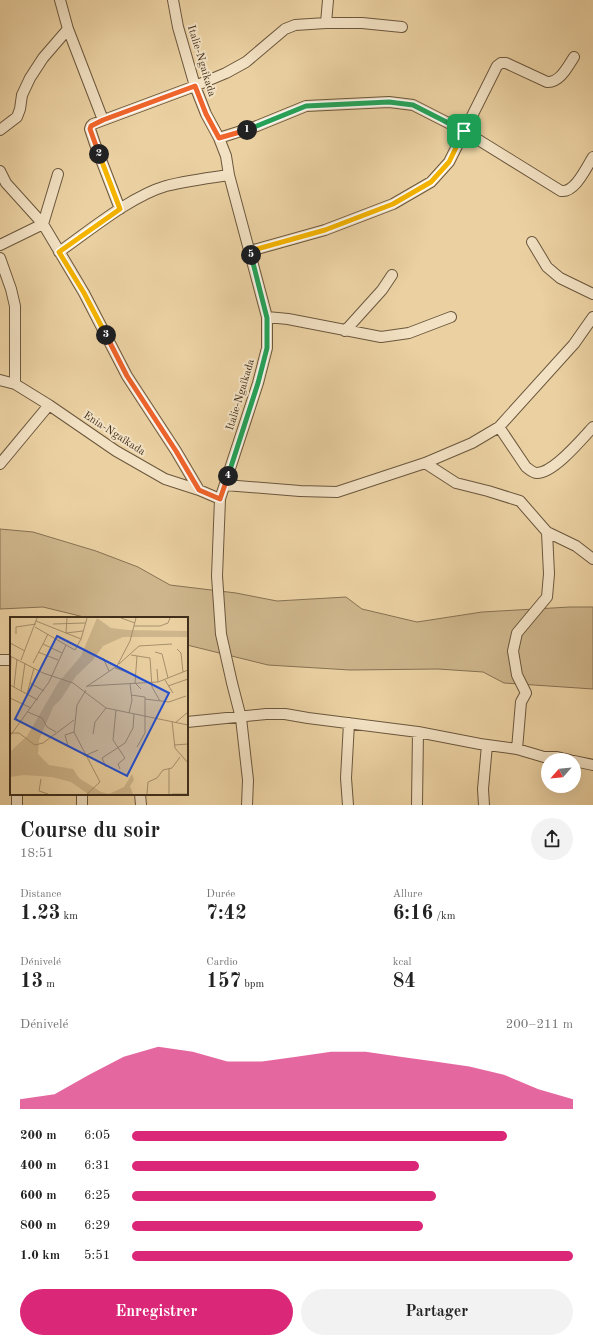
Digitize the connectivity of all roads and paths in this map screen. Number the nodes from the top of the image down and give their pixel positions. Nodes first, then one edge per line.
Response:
1 (60, 0) edge
2 (172, 0) edge
3 (328, 0) edge
4 (326, 23) junction
5 (402, 27) dead end
6 (68, 29) junction
7 (574, 57) dead end
8 (195, 86) junction
9 (103, 120) junction
10 (0, 130) edge
11 (464, 131) junction
12 (219, 138) junction
13 (593, 157) edge
14 (0, 171) edge
15 (58, 174) dead end
16 (229, 175) junction
17 (120, 209) junction
18 (43, 224) junction
19 (532, 242) dead end
20 (0, 245) edge
21 (250, 251) junction
22 (59, 252) junction
23 (0, 258) edge
24 (392, 276) dead end
25 (593, 294) edge
26 (451, 316) dead end
27 (593, 317) edge
28 (267, 318) junction
29 (346, 331) junction
30 (0, 380) edge
31 (15, 384) junction
32 (49, 405) junction
33 (499, 427) junction
34 (593, 427) edge
35 (425, 463) junction
36 (0, 464) edge
37 (225, 485) junction
38 (199, 490) junction
39 (220, 499) junction
40 (547, 532) junction
41 (593, 559) edge
42 (242, 718) junction
43 (188, 722) edge
44 (348, 723) junction
45 (418, 732) junction
46 (487, 745) junction
47 (517, 749) junction
48 (541, 756) edge
49 (581, 762) edge
50 (593, 765) edge
51 (140, 795) edge
52 (141, 805) edge
53 (248, 805) edge
54 (348, 805) edge
55 (417, 805) edge
56 (484, 805) edge

1 - 6 street
2 - 8 street, Italie-Ngaîkada
3 - 4 street
4 - 5 street
4 - 8 street
6 - 9 street
6 - 10 street
7 - 11 street
8 - 9 street
8 - 12 street, Italie-Ngaîkada
9 - 17 street
11 - 12 street
11 - 13 street
11 - 21 street
12 - 16 street, Italie-Ngaîkada
14 - 18 street
15 - 18 street
16 - 17 street
16 - 21 street, Italie-Ngaîkada
17 - 22 street
18 - 20 street
18 - 22 street
19 - 25 street
21 - 28 street, Italie-Ngaîkada
22 - 38 street
23 - 31 street
24 - 29 street
26 - 29 street
27 - 33 street
28 - 29 street
28 - 37 street, Italie-Ngaîkada
30 - 31 street, Enia-Ngaîkada
31 - 32 street, Enia-Ngaîkada
32 - 36 street
32 - 38 street, Enia-Ngaîkada
33 - 34 street
33 - 35 street
35 - 37 street
35 - 40 street
37 - 39 street, Italie-Ngaîkada
38 - 39 street, Enia-Ngaîkada
39 - 42 street, Italie-Ngaîkada
40 - 41 street
40 - 47 street
42 - 43 street
42 - 44 street
42 - 53 street, Italie-Ngaîkada
44 - 45 street
44 - 54 street
45 - 46 street
45 - 55 street
46 - 47 street
46 - 56 street
47 - 48 street
49 - 50 street
51 - 52 street

